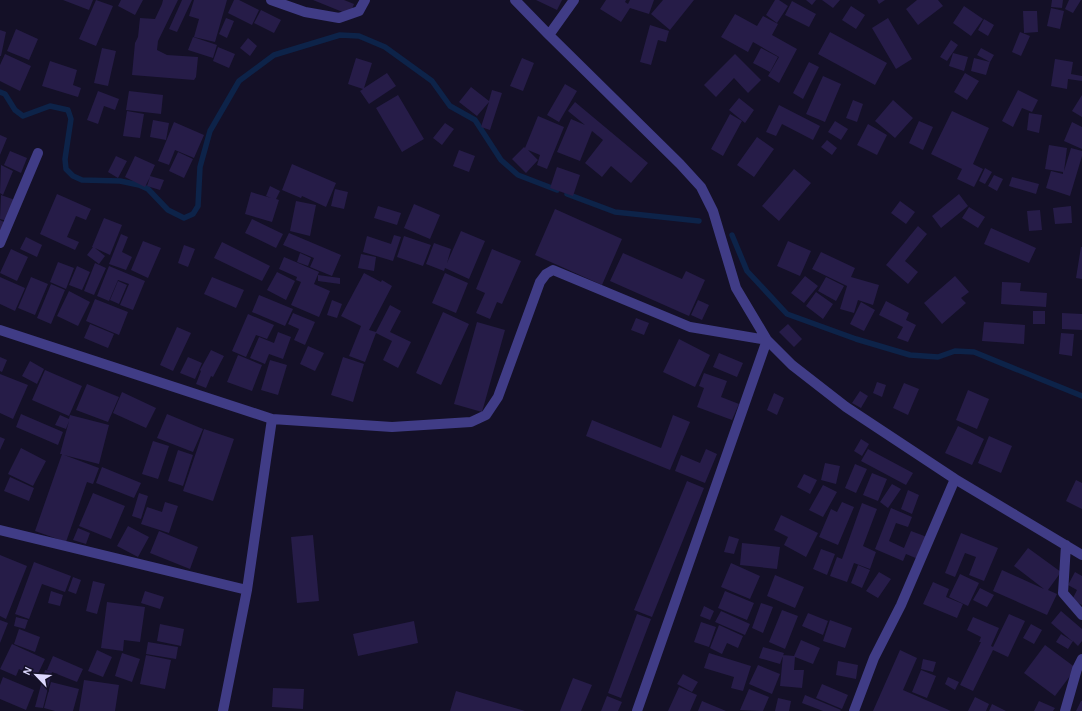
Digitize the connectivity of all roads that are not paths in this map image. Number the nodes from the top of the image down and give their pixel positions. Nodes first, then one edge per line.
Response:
1 (271, 0) edge
2 (365, 0) edge
3 (515, 0) edge
4 (574, 0) edge
5 (549, 35) junction
6 (38, 153) dead end
7 (0, 243) edge
8 (0, 330) edge
9 (767, 340) junction
10 (272, 419) junction
11 (956, 479) junction
12 (0, 530) edge
13 (1066, 545) junction
14 (1082, 555) edge
15 (247, 590) junction
16 (1082, 615) edge
17 (1082, 659) edge
18 (223, 711) edge
19 (637, 711) edge
20 (854, 711) edge
21 (1065, 711) edge

1 - 2 street
3 - 5 street
4 - 5 street
5 - 9 street
6 - 7 street
8 - 10 street
9 - 10 street
9 - 11 street
9 - 19 street
10 - 15 street
11 - 13 street
11 - 20 street
12 - 15 street
13 - 14 street
13 - 16 street
15 - 18 street
17 - 21 street

